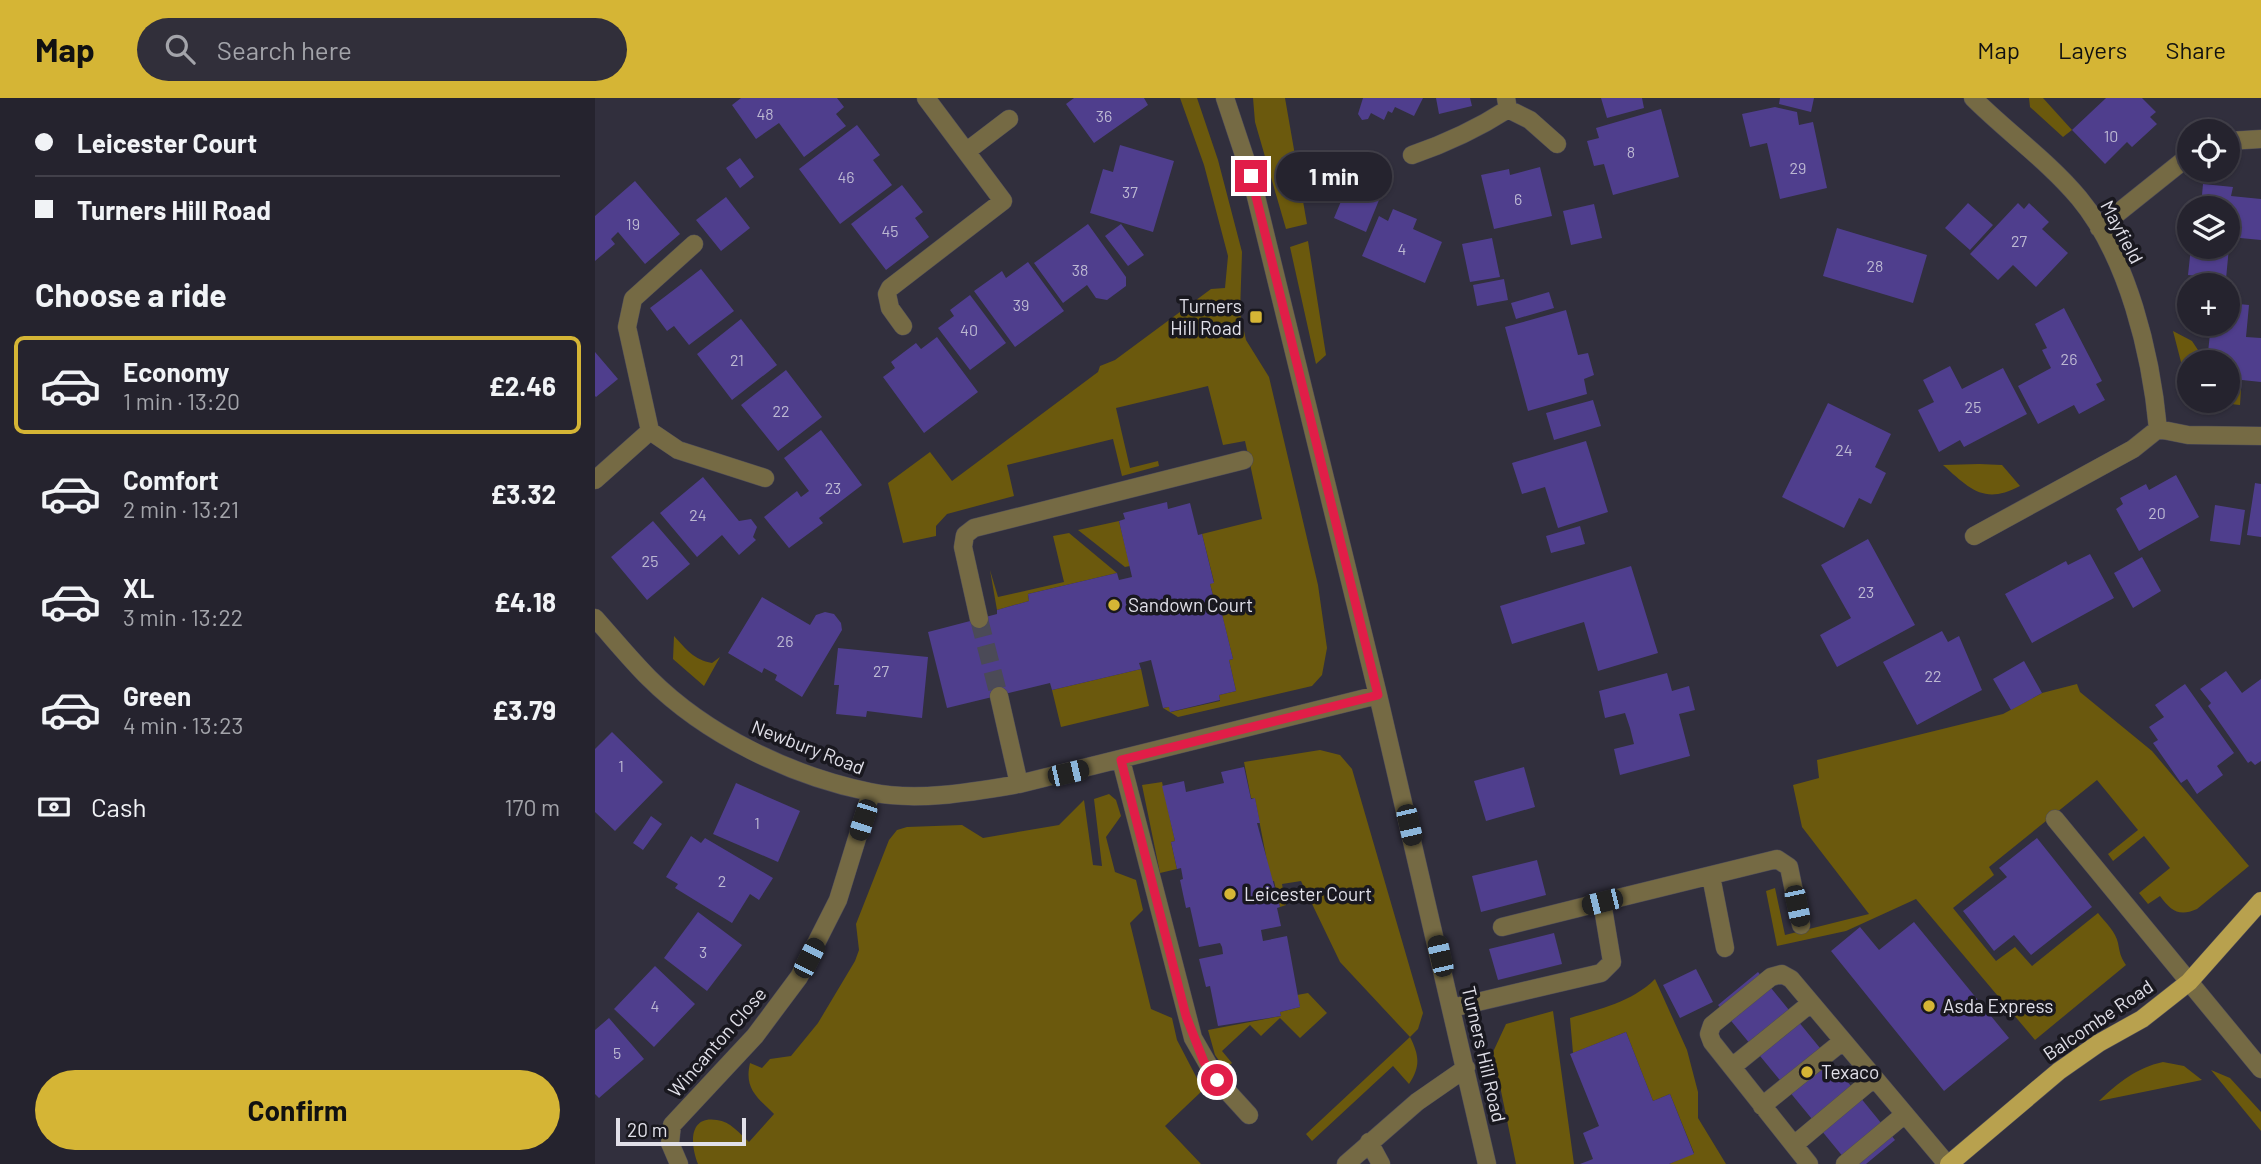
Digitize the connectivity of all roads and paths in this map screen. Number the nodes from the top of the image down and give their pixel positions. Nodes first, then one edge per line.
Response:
1 (926, 98) edge
2 (1225, 98) edge
3 (1973, 98) edge
4 (1507, 104) edge
5 (1009, 119) dead end
6 (2261, 139) edge
7 (2240, 140) edge
8 (1557, 144) dead end
9 (967, 151) junction
10 (1412, 155) dead end
11 (2177, 166) edge
12 (2099, 228) junction
13 (694, 244) dead end
14 (903, 326) dead end
15 (2158, 429) junction
16 (650, 431) junction
17 (2261, 436) edge
18 (1244, 460) dead end
19 (765, 478) dead end
20 (595, 480) edge
21 (1973, 536) dead end
22 (595, 618) edge
23 (979, 619) tunnel mouth
24 (999, 695) tunnel mouth
25 (1378, 695) junction
26 (1121, 760) junction
27 (1019, 784) junction
28 (871, 793) junction
29 (2055, 819) dead end
30 (1711, 876) junction
31 (2261, 901) edge
32 (1602, 902) junction
33 (1801, 925) dead end
34 (1502, 927) dead end
35 (1725, 948) dead end
36 (2189, 982) junction
37 (1811, 1003) junction
38 (1452, 1009) junction
39 (1843, 1041) junction
40 (1732, 1067) junction
41 (1466, 1068) junction
42 (2261, 1069) edge
43 (1874, 1078) junction
44 (1762, 1106) junction
45 (1905, 1114) junction
46 (1249, 1115) dead end
47 (1370, 1142) junction
48 (1794, 1145) junction
49 (679, 1164) edge
50 (1346, 1164) edge
51 (1381, 1164) edge
52 (1487, 1164) edge
53 (1809, 1164) edge
54 (1845, 1164) edge
55 (1948, 1164) edge

1 - 9 street
2 - 25 street, Turners Hill Road
3 - 12 street, Mayfield
4 - 8 street
4 - 10 street
5 - 9 street
6 - 7 street
9 - 14 street
11 - 12 street
12 - 15 street, Mayfield
13 - 16 street
15 - 17 street
15 - 21 street
16 - 19 street
16 - 20 street
18 - 23 street
22 - 28 street, Newbury Road
24 - 27 street
25 - 26 street, Newbury Road
25 - 38 street, Turners Hill Road
26 - 27 street, Newbury Road
26 - 46 street
27 - 28 street, Newbury Road
28 - 49 street, Wincanton Close
29 - 36 street
30 - 32 street
30 - 33 street
30 - 35 street
31 - 36 main road, Balcombe Road
32 - 34 street
32 - 38 street
36 - 42 street
36 - 55 main road, Balcombe Road
37 - 39 street
37 - 40 street
37 - 40 street
38 - 41 street, Turners Hill Road
39 - 43 street
39 - 44 street
40 - 44 street
41 - 47 street
41 - 52 street, Turners Hill Road
43 - 45 street
43 - 48 street
44 - 48 street
45 - 54 street
45 - 55 street
47 - 50 street
47 - 51 street
48 - 53 street

